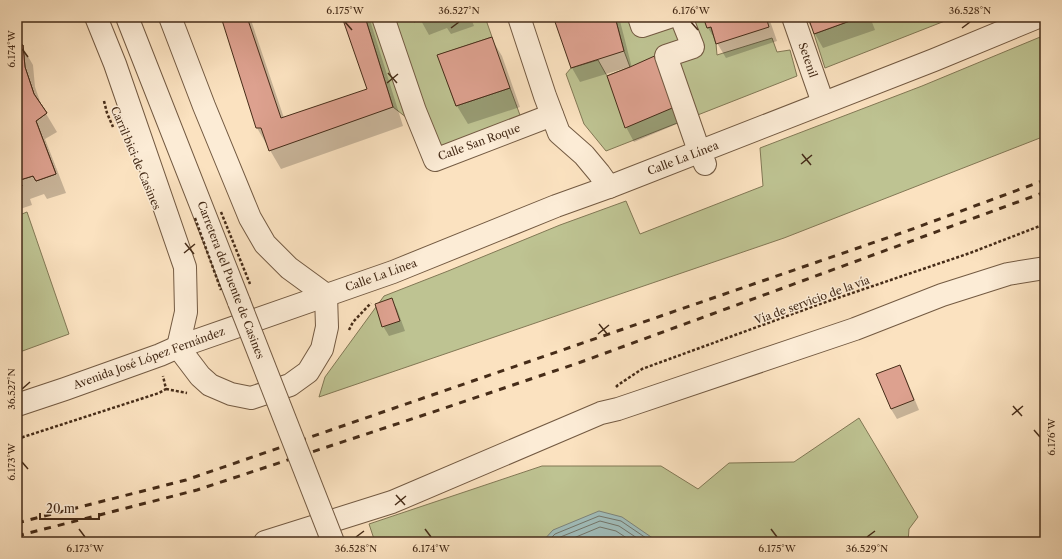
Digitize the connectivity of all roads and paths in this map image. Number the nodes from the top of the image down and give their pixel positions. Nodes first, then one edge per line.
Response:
1 (96, 17) edge
2 (170, 17) edge
3 (383, 17) edge
4 (519, 17) edge
5 (639, 17) edge
6 (669, 17) edge
7 (681, 17) edge
8 (793, 17) edge
9 (1038, 17) edge
10 (128, 18) edge
11 (103, 100) dead end
12 (823, 103) junction
13 (552, 115) junction
14 (115, 133) dead end
15 (702, 158) junction
16 (609, 187) junction
17 (1045, 224) edge
18 (1045, 268) edge
19 (326, 295) junction
20 (372, 302) dead end
21 (346, 335) dead end
22 (169, 351) junction
23 (166, 389) junction
24 (188, 394) dead end
25 (17, 405) edge
26 (601, 413) junction
27 (17, 439) edge
28 (266, 542) edge
29 (333, 542) edge

1 - 22 street
2 - 19 street
3 - 13 street, Calle San Roque
4 - 13 street
5 - 6 street
7 - 15 street
8 - 12 street, Setenil
9 - 12 street, Calle La Línea
10 - 29 street, Carretera del Puente de Casines, bridge
11 - 14 path, Carril bici de Casines
12 - 15 street, Calle La Línea
13 - 16 street
15 - 16 street, Calle La Línea
16 - 19 street, Calle La Línea
17 - 26 path, Vía de servicio de la vía
18 - 26 street
19 - 22 street, Avenida José López Fernández
19 - 22 street
20 - 21 path
22 - 23 path
22 - 25 street, Avenida José López Fernández
23 - 24 path
23 - 27 path
26 - 28 street

